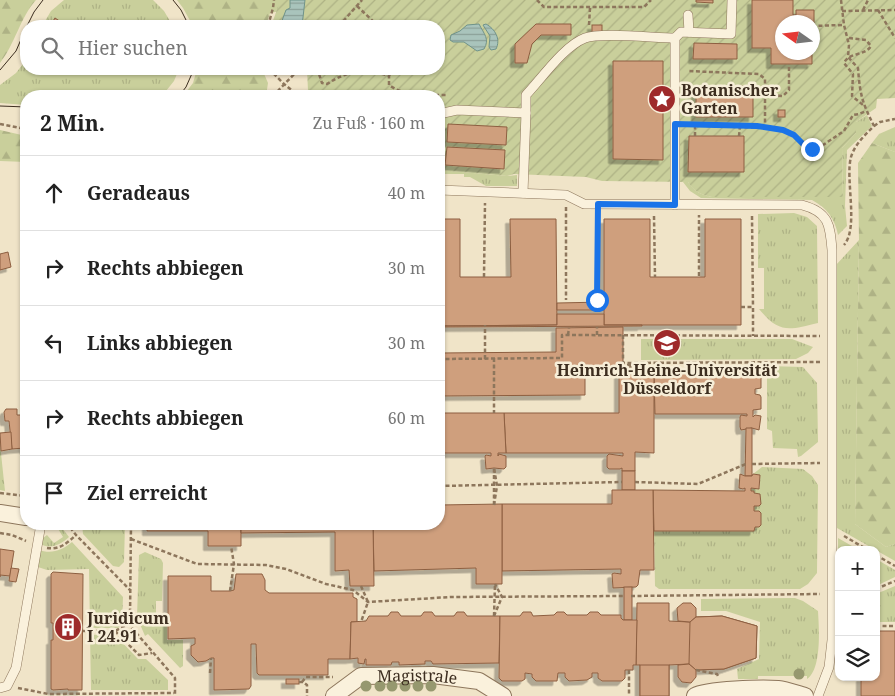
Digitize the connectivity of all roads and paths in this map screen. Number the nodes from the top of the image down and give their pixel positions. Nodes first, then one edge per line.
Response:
1 (274, 0) edge
2 (362, 0) edge
3 (537, 0) edge
4 (651, 0) edge
5 (732, 0) edge
6 (840, 0) edge
7 (868, 0) edge
8 (357, 6) junction
9 (590, 7) junction
10 (863, 10) junction
11 (878, 10) junction
12 (895, 10) edge
13 (842, 11) junction
14 (688, 16) dead end
15 (270, 20) edge
16 (344, 20) edge
17 (370, 20) edge
18 (589, 25) dead end
19 (844, 25) junction
20 (820, 26) edge
21 (689, 32) junction
22 (893, 33) edge
23 (675, 38) junction
24 (848, 38) junction
25 (895, 38) edge
26 (848, 57) junction
27 (788, 64) dead end
28 (675, 71) junction
29 (275, 75) edge
30 (293, 75) edge
31 (319, 75) edge
32 (342, 75) edge
33 (386, 75) edge
34 (389, 76) joint
35 (284, 84) junction
36 (278, 90) edge
37 (292, 90) edge
38 (395, 90) edge
39 (765, 96) junction
40 (864, 106) junction
41 (866, 111) junction
42 (445, 113) edge
43 (526, 113) junction
44 (895, 120) edge
45 (0, 124) edge
46 (675, 124) junction
47 (694, 125) junction
48 (740, 126) junction
49 (874, 126) junction
50 (20, 128) edge
51 (765, 128) junction
52 (694, 136) dead end
53 (739, 136) dead end
54 (445, 190) edge
55 (485, 192) junction
56 (523, 193) junction
57 (566, 195) junction
58 (598, 204) junction
59 (654, 204) junction
60 (752, 204) junction
61 (675, 205) junction
62 (699, 205) junction
63 (650, 228) dead end
64 (654, 228) junction
65 (832, 250) junction
66 (699, 276) dead end
67 (484, 277) dead end
68 (655, 277) dead end
69 (566, 300) dead end
70 (597, 300) dead end
71 (741, 307) dead end
72 (753, 307) junction
73 (485, 325) dead end
74 (597, 327) dead end
75 (569, 328) dead end
76 (568, 335) junction
77 (597, 335) junction
78 (623, 335) junction
79 (753, 336) junction
80 (832, 336) junction
81 (485, 358) junction
82 (494, 358) junction
83 (445, 359) edge
84 (821, 362) dead end
85 (629, 364) junction
86 (494, 413) dead end
87 (832, 463) junction
88 (746, 464) dead end
89 (752, 464) dead end
90 (622, 482) dead end
91 (635, 482) dead end
92 (445, 486) edge
93 (497, 486) junction
94 (0, 493) edge
95 (20, 495) edge
96 (0, 513) edge
97 (20, 516) edge
98 (40, 530) edge
99 (73, 530) edge
100 (131, 530) edge
101 (0, 533) edge
102 (76, 535) junction
103 (131, 539) junction
104 (230, 546) dead end
105 (37, 547) junction
106 (880, 557) edge
107 (234, 564) junction
108 (895, 566) edge
109 (895, 581) edge
110 (361, 586) dead end
111 (880, 588) edge
112 (130, 590) junction
113 (230, 591) dead end
114 (832, 593) junction
115 (624, 596) dead end
116 (631, 596) dead end
117 (502, 597) junction
118 (368, 602) junction
119 (361, 622) dead end
120 (131, 623) junction
121 (880, 626) edge
122 (895, 626) edge
123 (83, 631) dead end
124 (113, 631) junction
125 (152, 653) junction
126 (211, 658) dead end
127 (629, 670) dead end
128 (210, 673) dead end
129 (335, 677) dead end
130 (3, 687) edge
131 (117, 693) junction
132 (175, 694) edge
133 (121, 696) edge
134 (307, 696) edge
135 (334, 696) edge
136 (504, 696) edge
137 (629, 696) edge
138 (695, 696) edge
139 (805, 696) edge
140 (818, 696) edge

1 - 15 path
2 - 8 path
3 - 9 path
4 - 9 path
5 - 21 lane
6 - 13 path
7 - 10 path
8 - 16 path
8 - 17 path
9 - 18 path
10 - 11 path
10 - 13 path
11 - 12 path
11 - 22 path
13 - 19 path
14 - 21 lane
19 - 20 path
19 - 24 path
21 - 23 lane
22 - 25 path
23 - 28 lane
23 - 43 lane
24 - 26 path
24 - 26 path
26 - 40 path
26 - 40 path
27 - 39 path
28 - 39 path
28 - 46 lane
29 - 35 path
30 - 35 path
31 - 32 path
33 - 34 path
34 - 38 path
35 - 36 path
35 - 37 path
39 - 51 path
40 - 41 path
41 - 49 path
41 - 51 path
42 - 43 lane
43 - 56 lane
44 - 49 path
45 - 50 path
46 - 47 path
46 - 61 lane
47 - 48 path
47 - 52 path
48 - 51 path
48 - 53 path
49 - 65 path
54 - 55 lane
55 - 56 lane
55 - 67 path
56 - 57 lane
57 - 58 lane
57 - 69 path
58 - 59 lane
58 - 70 path
59 - 61 lane
59 - 64 path
60 - 62 lane
60 - 65 lane
60 - 72 path
61 - 62 lane
62 - 66 path
63 - 64 path
64 - 68 path
65 - 80 lane
71 - 72 path
72 - 79 path
73 - 81 path
74 - 77 path
75 - 76 path
76 - 77 path
76 - 82 path
77 - 78 path
78 - 79 path
78 - 85 path
79 - 80 path
80 - 87 lane
81 - 82 path
81 - 83 path
82 - 86 path
84 - 85 path
85 - 85 path, bridge
87 - 89 path
87 - 114 lane
88 - 91 path
90 - 93 path
92 - 93 path
93 - 93 path, bridge
94 - 95 path
96 - 97 street
98 - 105 lane
99 - 102 path
100 - 103 path
101 - 105 path
102 - 105 path
102 - 112 path
103 - 107 path
103 - 112 path
104 - 107 path
105 - 130 lane
106 - 108 path
107 - 113 path
107 - 118 path
109 - 111 path
110 - 118 path
112 - 120 path
114 - 116 path
114 - 140 lane
115 - 117 path
117 - 117 path, bridge
117 - 118 path
118 - 119 path
120 - 124 path
120 - 125 path
121 - 122 path
123 - 124 path
124 - 125 path
125 - 132 path
126 - 128 path
127 - 137 path
129 - 134 path
130 - 131 path
131 - 132 path
131 - 133 path
135 - 136 street, Magistrale
138 - 139 street

